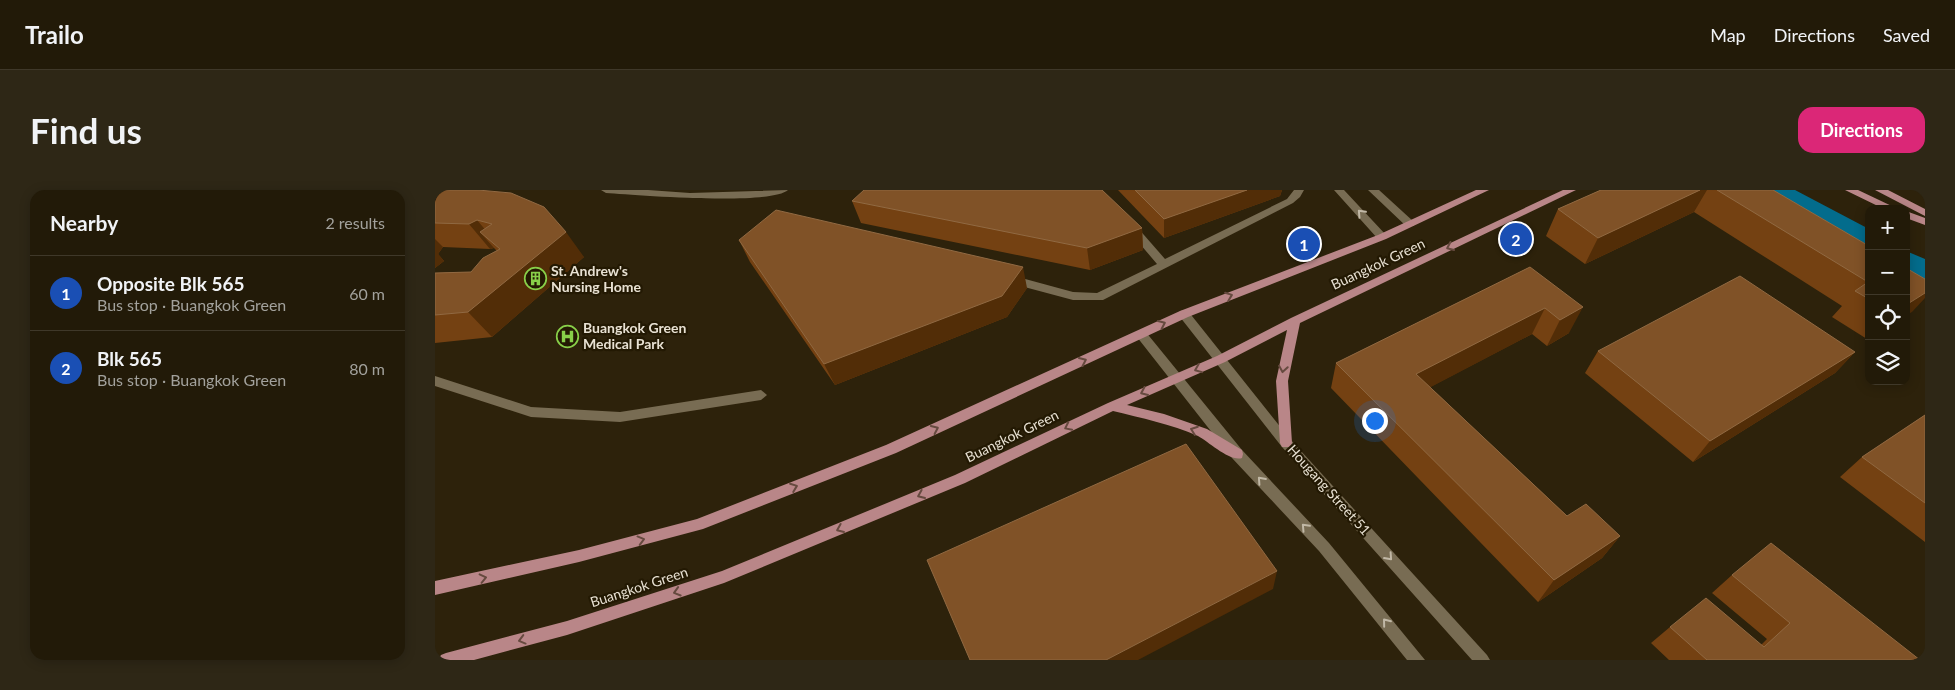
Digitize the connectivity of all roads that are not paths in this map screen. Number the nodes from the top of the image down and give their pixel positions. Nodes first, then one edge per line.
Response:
1 (606, 190) edge
2 (783, 190) edge
3 (1299, 190) edge
4 (1339, 190) edge
5 (1373, 190) edge
6 (1484, 190) edge
7 (1571, 190) edge
8 (1850, 190) edge
9 (1880, 190) edge
10 (1884, 205) edge
11 (1925, 214) edge
12 (1910, 216) edge
13 (1125, 220) edge
14 (1925, 222) edge
15 (1410, 224) junction
16 (1382, 237) junction
17 (1163, 265) junction
18 (996, 275) edge
19 (1184, 314) junction
20 (1295, 321) junction
21 (1141, 334) junction
22 (1221, 360) junction
23 (1176, 378) junction
24 (435, 381) edge
25 (761, 395) dead end
26 (1112, 406) junction
27 (1286, 443) junction
28 (1237, 454) junction
29 (435, 588) edge
30 (446, 660) edge
31 (1417, 660) edge
32 (1482, 660) edge

1 - 2 street
3 - 17 street
16 -> 4 street
5 - 15 street
6 - 15 main road, Buangkok Green
7 -> 20 main road, Buangkok Green
8 - 10 main road
9 - 11 main road
12 - 14 main road
13 - 17 street
15 - 16 main road, Buangkok Green
19 -> 16 main road, Buangkok Green
17 - 18 street
21 -> 19 main road, Buangkok Green
19 - 22 street, Hougang Street 51
20 - 22 main road, Buangkok Green
20 -> 27 main road
21 - 23 street
29 -> 21 main road, Buangkok Green
22 -> 23 main road, Buangkok Green
22 - 27 street, Hougang Street 51
23 -> 26 main road, Buangkok Green
23 - 28 street
24 - 25 street
28 -> 26 main road
26 -> 30 main road, Buangkok Green
27 -> 32 street, Hougang Street 51
31 -> 28 street

